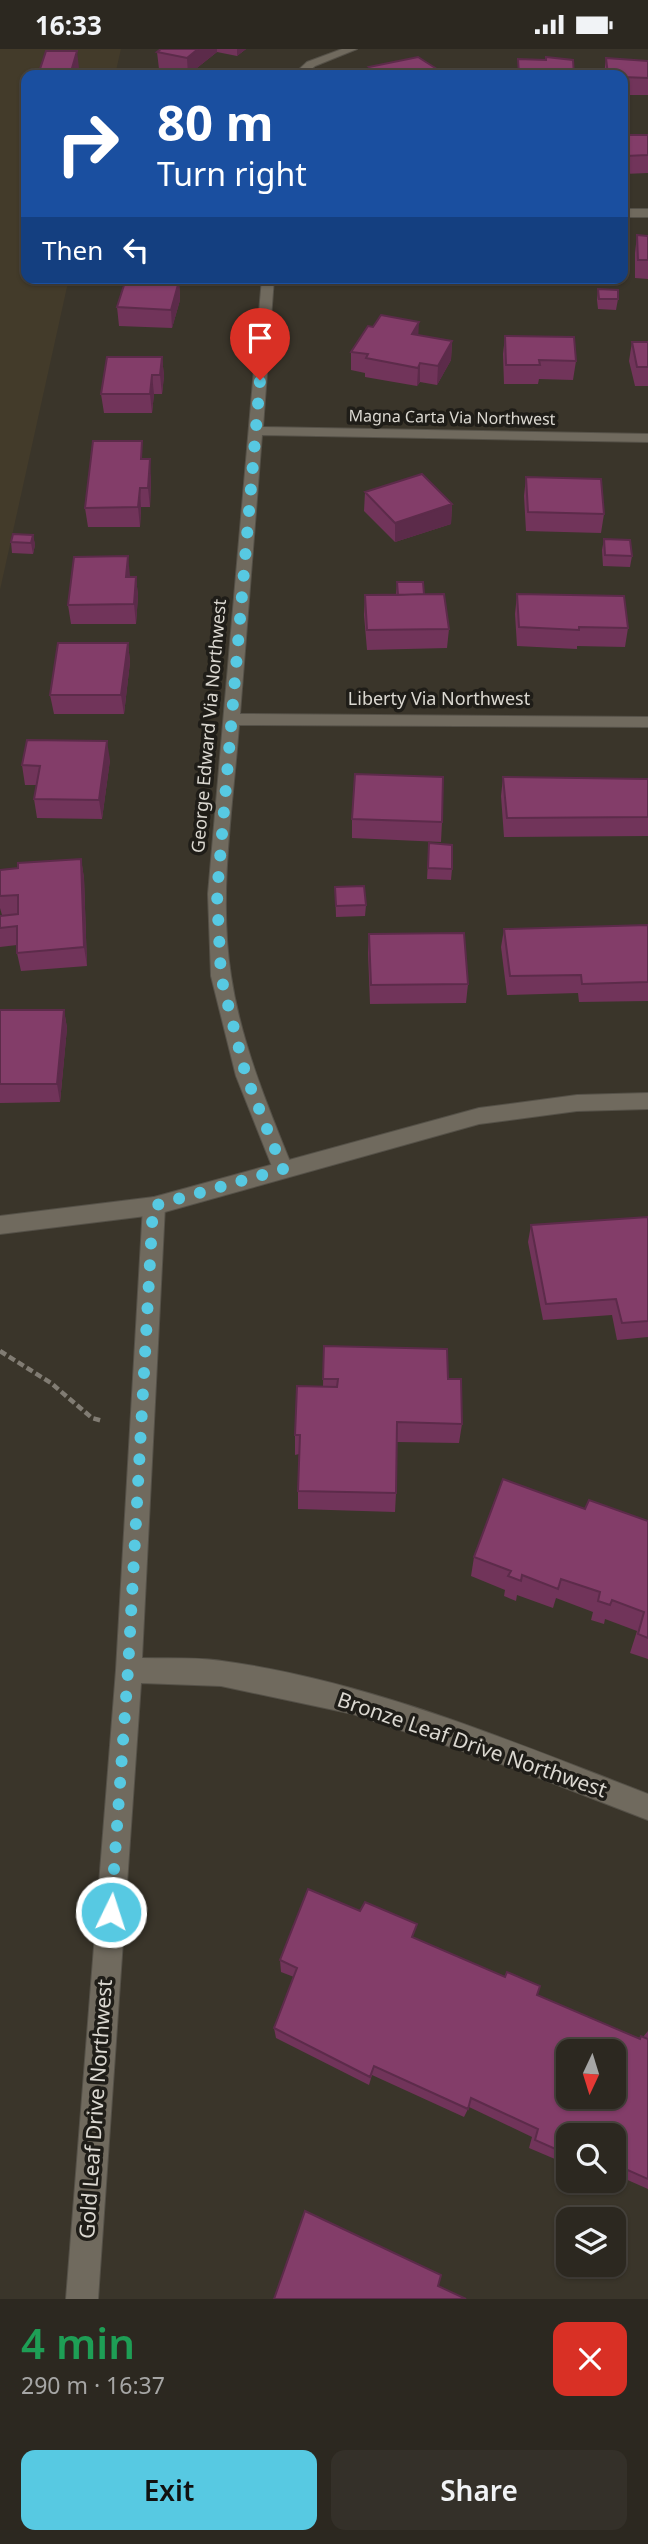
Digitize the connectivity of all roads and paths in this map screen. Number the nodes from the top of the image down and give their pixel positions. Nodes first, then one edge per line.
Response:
1 (352, 49) edge
2 (304, 70) edge
3 (628, 213) edge
4 (648, 213) edge
5 (267, 284) edge
6 (255, 431) junction
7 (648, 438) edge
8 (230, 719) junction
9 (648, 722) edge
10 (648, 1101) edge
11 (283, 1169) junction
12 (153, 1206) junction
13 (0, 1225) edge
14 (0, 1352) edge
15 (141, 1433) junction
16 (128, 1670) junction
17 (648, 1807) edge
18 (82, 2299) edge

1 - 2 street
3 - 4 street
5 - 6 street, George Edward Via Northwest
6 - 7 street, Magna Carta Via Northwest
6 - 8 street, George Edward Via Northwest
8 - 9 street, Liberty Via Northwest
8 - 11 street, George Edward Via Northwest
10 - 11 street
11 - 12 street
12 - 13 street
12 - 15 street, Gold Leaf Drive Northwest
14 - 15 path
15 - 16 street, Gold Leaf Drive Northwest
16 - 17 street, Bronze Leaf Drive Northwest
16 - 18 street, Gold Leaf Drive Northwest

